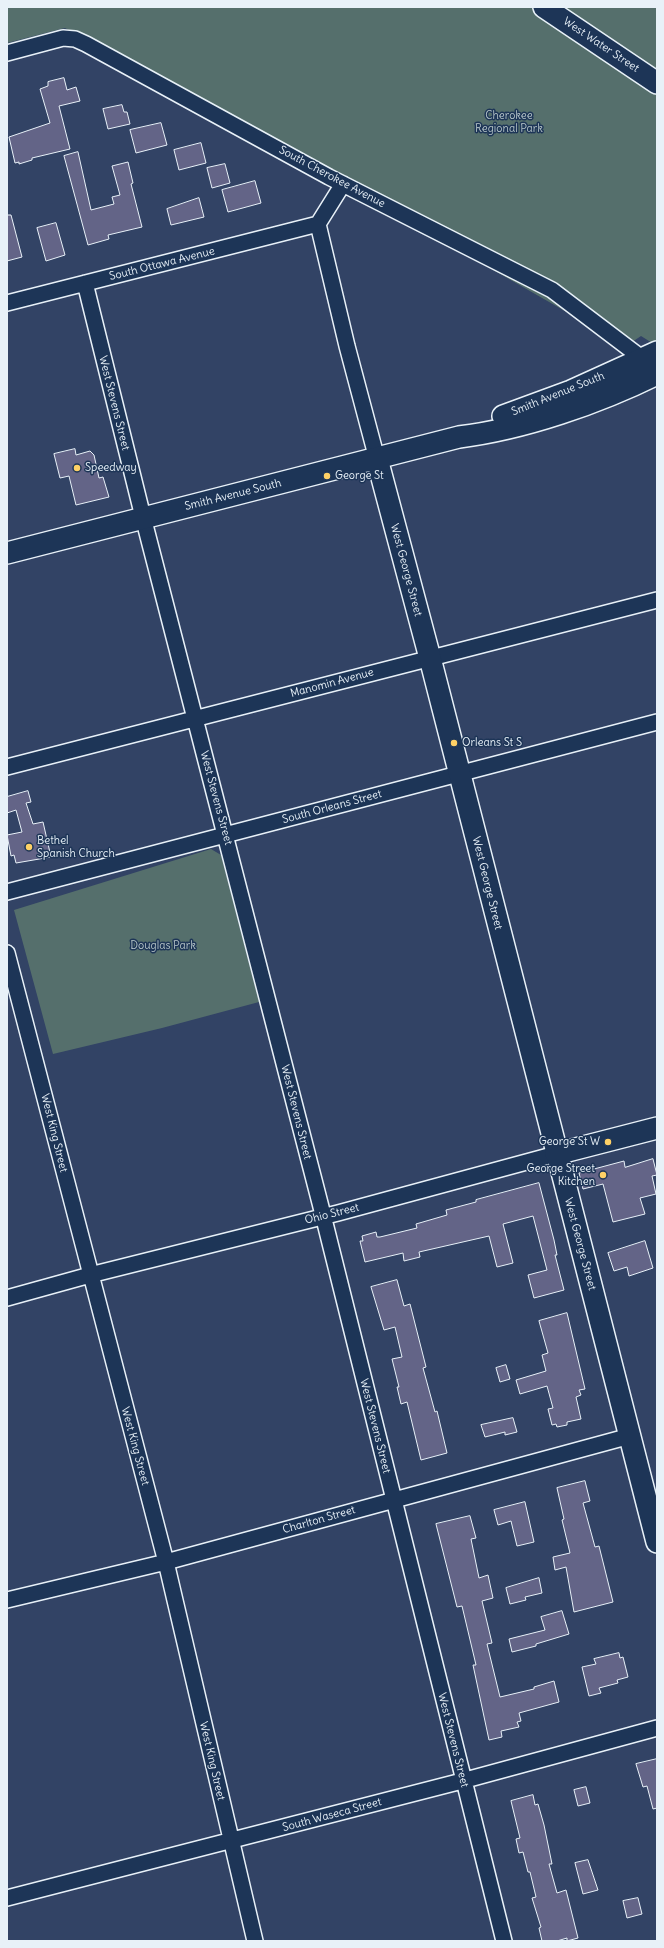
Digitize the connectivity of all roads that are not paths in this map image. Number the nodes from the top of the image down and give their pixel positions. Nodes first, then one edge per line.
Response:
1 (544, 7) edge
2 (7, 53) edge
3 (657, 83) edge
4 (343, 184) junction
5 (318, 224) junction
6 (85, 283) junction
7 (7, 303) edge
8 (650, 355) edge
9 (657, 374) edge
10 (459, 437) junction
11 (377, 459) junction
12 (143, 518) junction
13 (7, 553) edge
14 (657, 602) edge
15 (430, 658) junction
16 (195, 720) junction
17 (657, 722) edge
18 (7, 767) edge
19 (459, 774) junction
20 (226, 834) junction
21 (7, 892) edge
22 (7, 953) edge
23 (657, 1128) edge
24 (556, 1154) junction
25 (323, 1216) junction
26 (90, 1275) junction
27 (7, 1298) edge
28 (630, 1436) junction
29 (394, 1499) junction
30 (657, 1542) edge
31 (166, 1562) junction
32 (7, 1600) edge
33 (657, 1728) edge
34 (462, 1781) junction
35 (231, 1841) junction
36 (7, 1898) edge
37 (255, 1941) edge
38 (504, 1941) edge

1 - 3 street, West Water Street
2 - 4 street, South Cherokee Avenue
4 - 5 street
4 - 8 street, South Cherokee Avenue
5 - 6 street, South Ottawa Avenue
5 - 11 street, West George Street
6 - 7 street, South Ottawa Avenue
6 - 12 street, West Stevens Street
8 - 10 street, Smith Avenue South
9 - 10 street, Smith Avenue South
10 - 11 street, Smith Avenue South
11 - 12 street, Smith Avenue South
11 - 15 street, West George Street
12 - 13 street, Smith Avenue South
12 - 16 street, West Stevens Street
14 - 15 street, Manomin Avenue
15 - 16 street, Manomin Avenue
15 - 19 street, West George Street
16 - 18 street, Manomin Avenue
16 - 20 street, West Stevens Street
17 - 19 street, South Orleans Street
19 - 20 street, South Orleans Street
19 - 24 street, West George Street
20 - 21 street, South Orleans Street
20 - 25 street, West Stevens Street
22 - 26 street, West King Street
23 - 24 street, Ohio Street
24 - 25 street, Ohio Street
24 - 28 street, West George Street
25 - 26 street, Ohio Street
25 - 29 street, West Stevens Street
26 - 27 street, Ohio Street
26 - 31 street, West King Street
28 - 29 street, Charlton Street
28 - 30 street, West George Street
29 - 31 street, Charlton Street
29 - 34 street, West Stevens Street
31 - 32 street, Charlton Street
31 - 35 street, West King Street
33 - 34 street, South Waseca Street
34 - 35 street, South Waseca Street
34 - 38 street, West Stevens Street
35 - 36 street, South Waseca Street
35 - 37 street, West King Street

